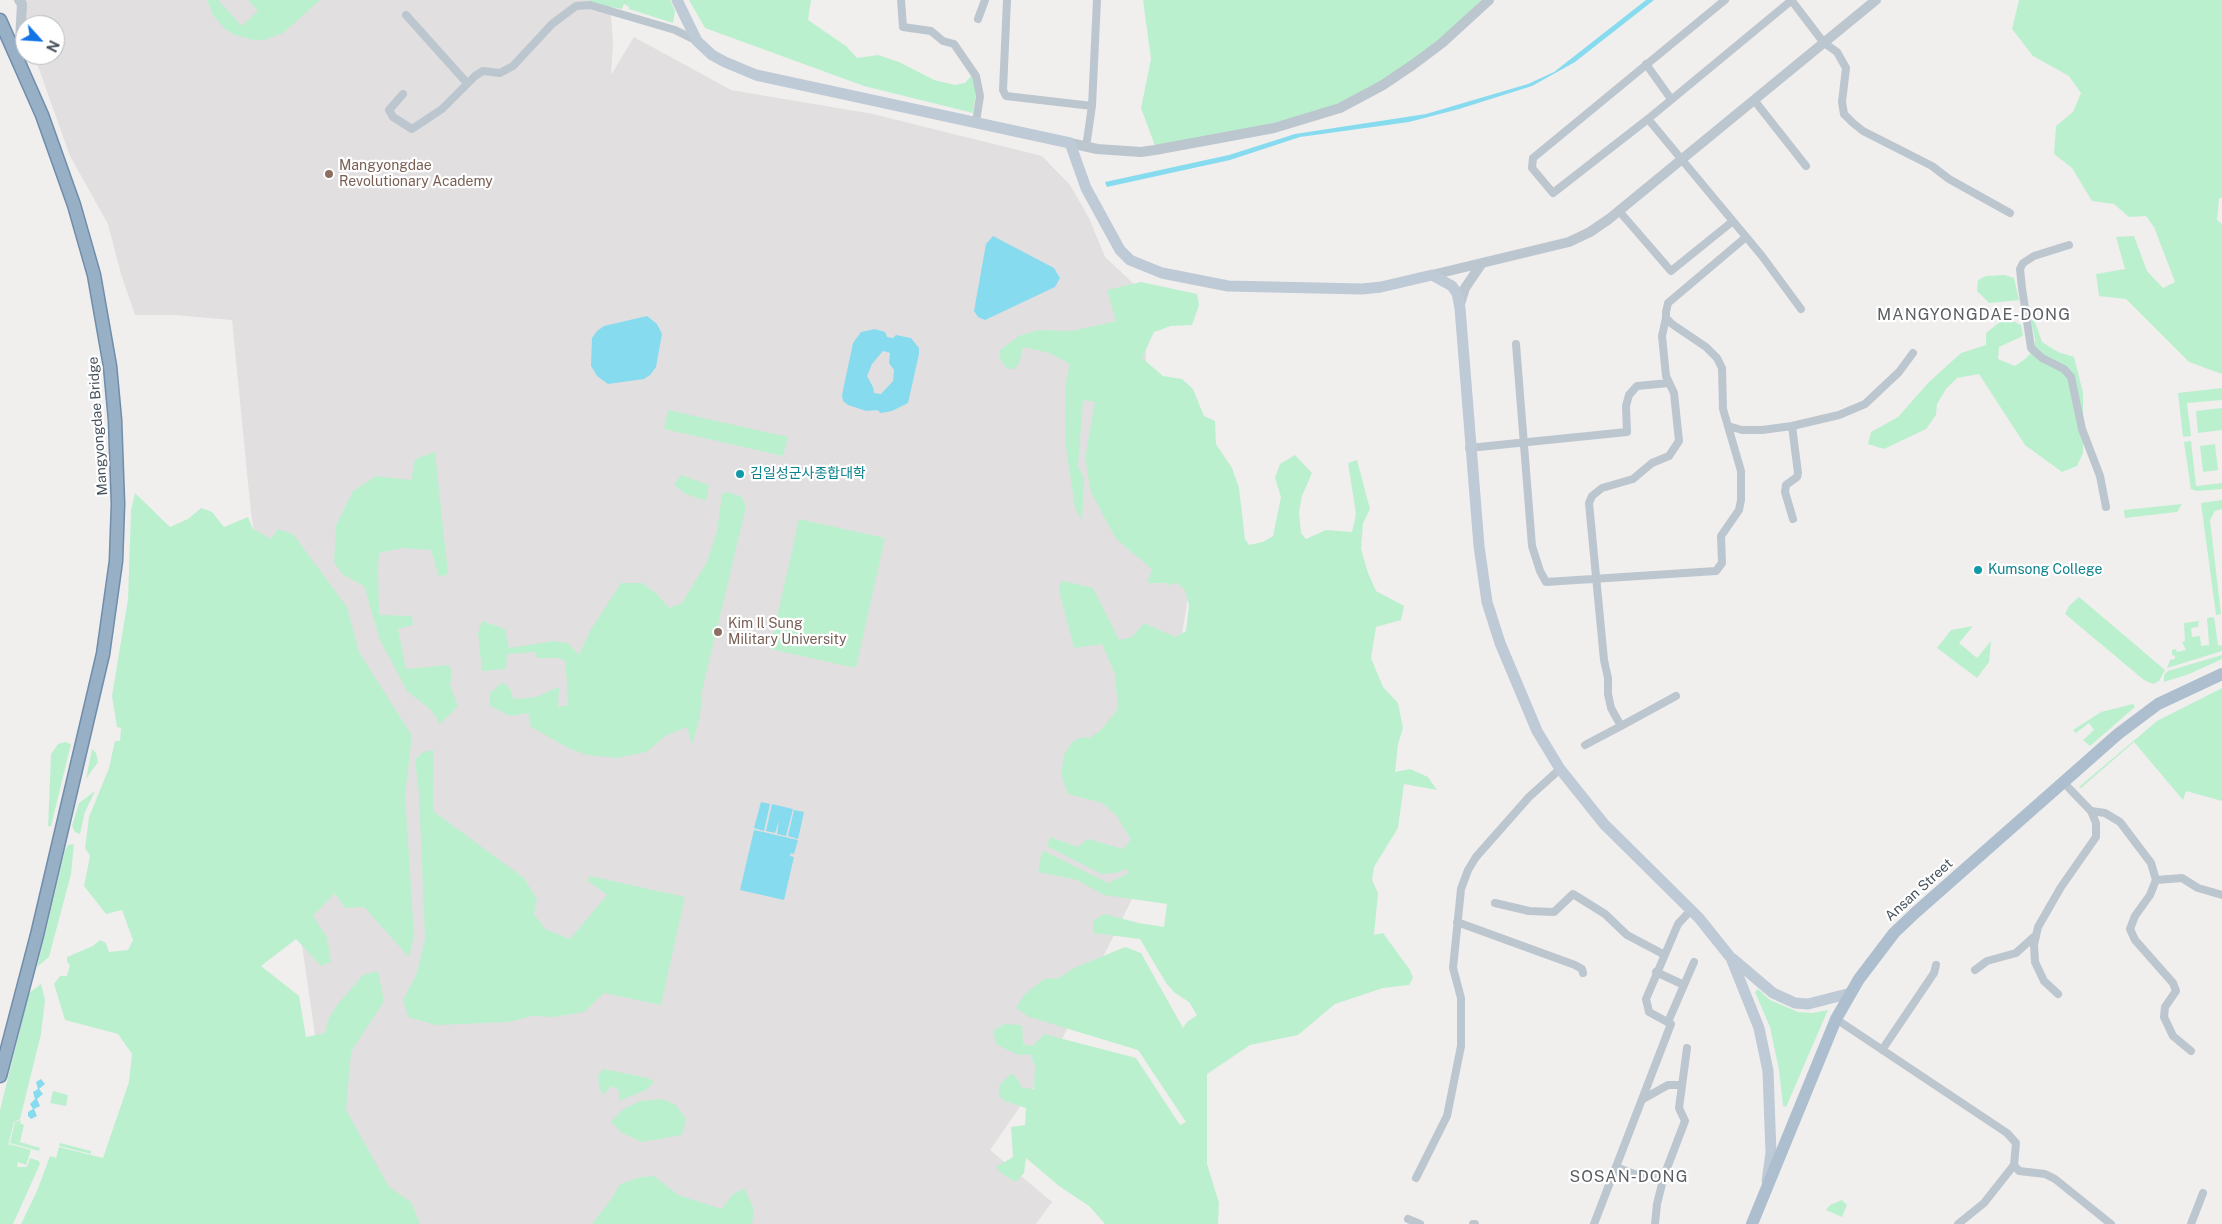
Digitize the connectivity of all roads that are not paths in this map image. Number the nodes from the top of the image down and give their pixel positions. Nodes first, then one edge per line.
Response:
1 (19, 0) edge
2 (677, 0) edge
3 (901, 0) edge
4 (985, 0) edge
5 (1007, 0) edge
6 (1097, 0) edge
7 (1489, 0) edge
8 (1724, 0) edge
9 (1792, 0) edge
10 (1876, 0) edge
11 (21, 15) edge
12 (406, 15) dead end
13 (0, 20) edge
14 (978, 20) dead end
15 (698, 41) junction
16 (1824, 43) junction
17 (15, 52) edge
18 (1646, 64) junction
19 (21, 65) edge
20 (466, 84) junction
21 (403, 94) dead end
22 (1671, 99) junction
23 (1754, 100) junction
24 (1092, 106) junction
25 (1648, 119) junction
26 (976, 122) junction
27 (1070, 143) junction
28 (1086, 147) junction
29 (1681, 159) junction
30 (1806, 166) dead end
31 (1619, 211) junction
32 (2010, 213) dead end
33 (1733, 221) junction
34 (1746, 237) junction
35 (2069, 245) dead end
36 (1482, 263) junction
37 (1432, 275) junction
38 (1460, 308) junction
39 (1801, 309) dead end
40 (1666, 318) junction
41 (1516, 344) dead end
42 (1913, 353) dead end
43 (1669, 383) junction
44 (1728, 426) junction
45 (1792, 426) junction
46 (1525, 442) junction
47 (1469, 448) junction
48 (2106, 507) dead end
49 (1793, 519) dead end
50 (1596, 579) junction
51 (2222, 674) edge
52 (1676, 696) dead end
53 (1621, 726) junction
54 (1585, 745) dead end
55 (1560, 769) junction
56 (2063, 782) junction
57 (2091, 811) junction
58 (2156, 880) junction
59 (2222, 895) edge
60 (1495, 903) dead end
61 (1691, 910) junction
62 (1457, 922) junction
63 (2036, 935) junction
64 (1663, 954) junction
65 (1731, 958) junction
66 (1694, 962) dead end
67 (1936, 965) dead end
68 (1975, 970) dead end
69 (1656, 972) junction
70 (1583, 973) dead end
71 (1684, 985) junction
72 (1851, 993) junction
73 (2058, 994) dead end
74 (1836, 1019) junction
75 (1668, 1022) junction
76 (1687, 1048) dead end
77 (1882, 1050) junction
78 (2191, 1051) dead end
79 (0, 1076) edge
80 (1682, 1085) junction
81 (1642, 1100) junction
82 (2014, 1165) junction
83 (1616, 1167) junction
84 (1664, 1176) junction
85 (1416, 1178) dead end
86 (1766, 1190) junction
87 (2203, 1193) dead end
88 (1408, 1219) dead end
89 (1420, 1224) edge
90 (1595, 1224) edge
91 (1655, 1224) edge
92 (1752, 1224) edge
93 (1958, 1224) edge
94 (2111, 1224) edge
95 (2191, 1224) edge

1 - 11 street
2 - 15 main road
3 - 26 street
4 - 14 street
5 - 24 street
6 - 24 street
7 - 28 street
8 - 18 street
9 - 16 street
9 - 22 street
10 - 16 street
12 - 20 street
13 - 17 highway, Mangyongdae Bridge
15 - 20 street
15 - 26 main road
16 - 23 street
16 - 32 street
18 - 22 street
18 - 25 street
19 - 79 highway, Mangyongdae Bridge
20 - 21 street
22 - 25 street
23 - 29 street
23 - 30 street
24 - 28 street
25 - 29 street
26 - 27 main road
27 - 28 street
27 - 37 main road
29 - 31 street
29 - 33 street
31 - 33 street
31 - 36 street
33 - 34 street
34 - 39 street
34 - 40 street
35 - 48 street
36 - 37 street
36 - 38 street
37 - 38 main road
38 - 47 main road
40 - 43 street
40 - 44 street
41 - 46 street
42 - 45 street
43 - 46 street
43 - 50 street
44 - 45 street
44 - 50 street
45 - 49 street
46 - 47 street
46 - 50 street
47 - 55 main road
50 - 53 street
51 - 56 main road, Ansan Street
52 - 53 street
53 - 54 street
55 - 61 main road
55 - 62 street
56 - 57 street
56 - 72 main road, Ansan Street
57 - 58 street
57 - 63 street
58 - 59 street
58 - 78 street
60 - 64 street
61 - 64 street
61 - 65 main road
62 - 70 street
62 - 85 street
63 - 68 street
63 - 73 street
64 - 69 street
65 - 72 main road
65 - 86 main road
66 - 71 street
67 - 77 street
69 - 71 street
69 - 75 street
71 - 75 street
72 - 74 main road, Ansan Street
74 - 77 street
74 - 86 main road, Ansan Street
75 - 81 street
76 - 80 street
77 - 82 street
80 - 81 street
80 - 84 street
81 - 83 street
82 - 93 street
82 - 94 street
83 - 84 street
83 - 90 street
84 - 91 street
86 - 92 main road, Ansan Street
87 - 95 street
88 - 89 street

